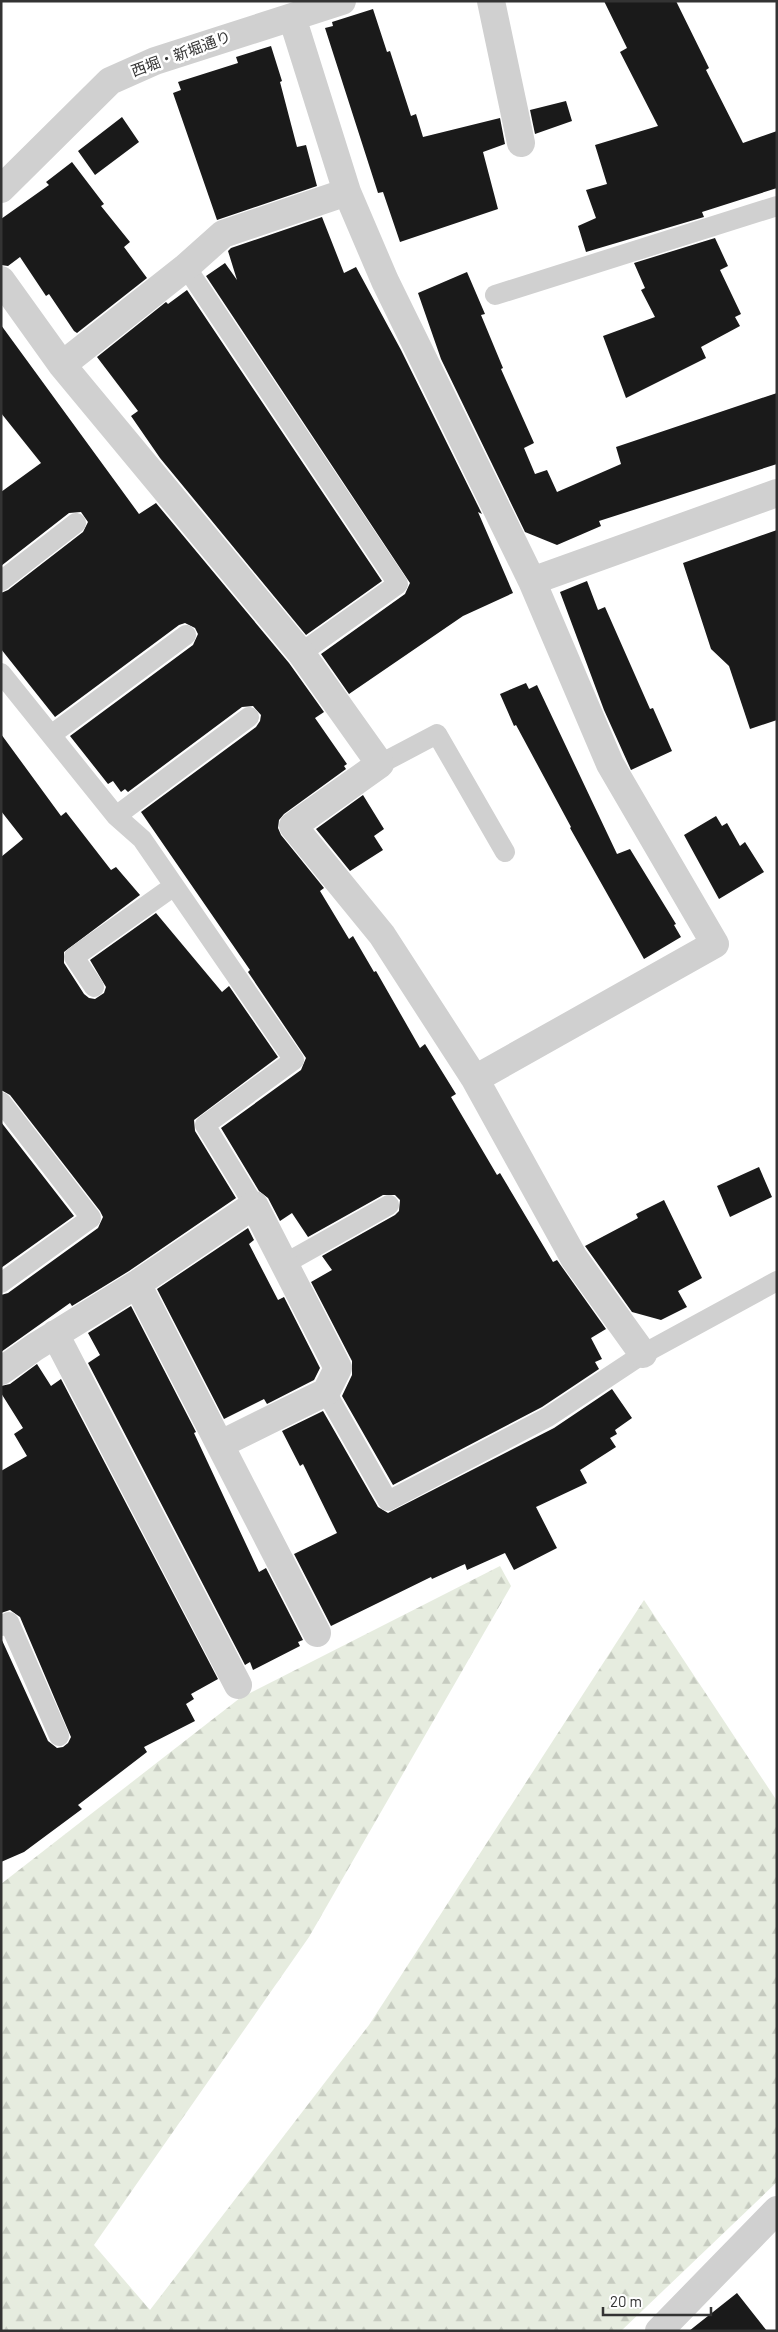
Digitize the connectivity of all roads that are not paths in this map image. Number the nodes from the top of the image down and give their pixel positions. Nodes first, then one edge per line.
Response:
1 (342, 1) edge
2 (490, 1) edge
3 (292, 17) junction
4 (521, 143) dead end
5 (1, 189) edge
6 (347, 192) junction
7 (777, 206) edge
8 (186, 267) junction
9 (1, 280) edge
10 (495, 295) dead end
11 (62, 365) junction
12 (777, 493) edge
13 (76, 522) dead end
14 (1, 581) edge
15 (532, 581) junction
16 (186, 635) dead end
17 (301, 653) junction
18 (1, 673) edge
19 (249, 717) dead end
20 (51, 735) junction
21 (380, 764) junction
22 (116, 816) junction
23 (505, 852) dead end
24 (174, 886) junction
25 (94, 987) dead end
26 (475, 1079) junction
27 (1, 1102) edge
28 (254, 1205) junction
29 (389, 1205) dead end
30 (286, 1263) junction
31 (777, 1282) edge
32 (1, 1283) edge
33 (137, 1284) junction
34 (55, 1334) junction
35 (643, 1354) junction
36 (1, 1371) edge
37 (326, 1392) junction
38 (221, 1444) junction
39 (1, 1626) edge
40 (317, 1633) dead end
41 (238, 1685) dead end
42 (59, 1736) dead end
43 (777, 2210) edge
44 (659, 2331) edge

1 - 3 street, 西堀・新堀通り
2 - 4 street
3 - 5 street, 西堀・新堀通り
3 - 6 street
6 - 8 street
6 - 15 street
7 - 10 lane
8 - 11 street
8 - 17 lane
9 - 11 street
11 - 17 street
12 - 15 street
13 - 14 lane
15 - 26 street
16 - 20 lane
17 - 21 street
18 - 20 lane
19 - 22 lane
20 - 22 lane
21 - 23 lane
21 - 26 street
22 - 24 lane
24 - 25 lane
24 - 28 lane
26 - 35 street
27 - 32 lane
28 - 30 street
28 - 33 street
29 - 30 lane
30 - 37 street
31 - 35 lane
33 - 34 street
33 - 38 street
34 - 36 street
34 - 41 street
35 - 37 lane
37 - 38 street
38 - 40 street
39 - 42 lane
43 - 44 street

